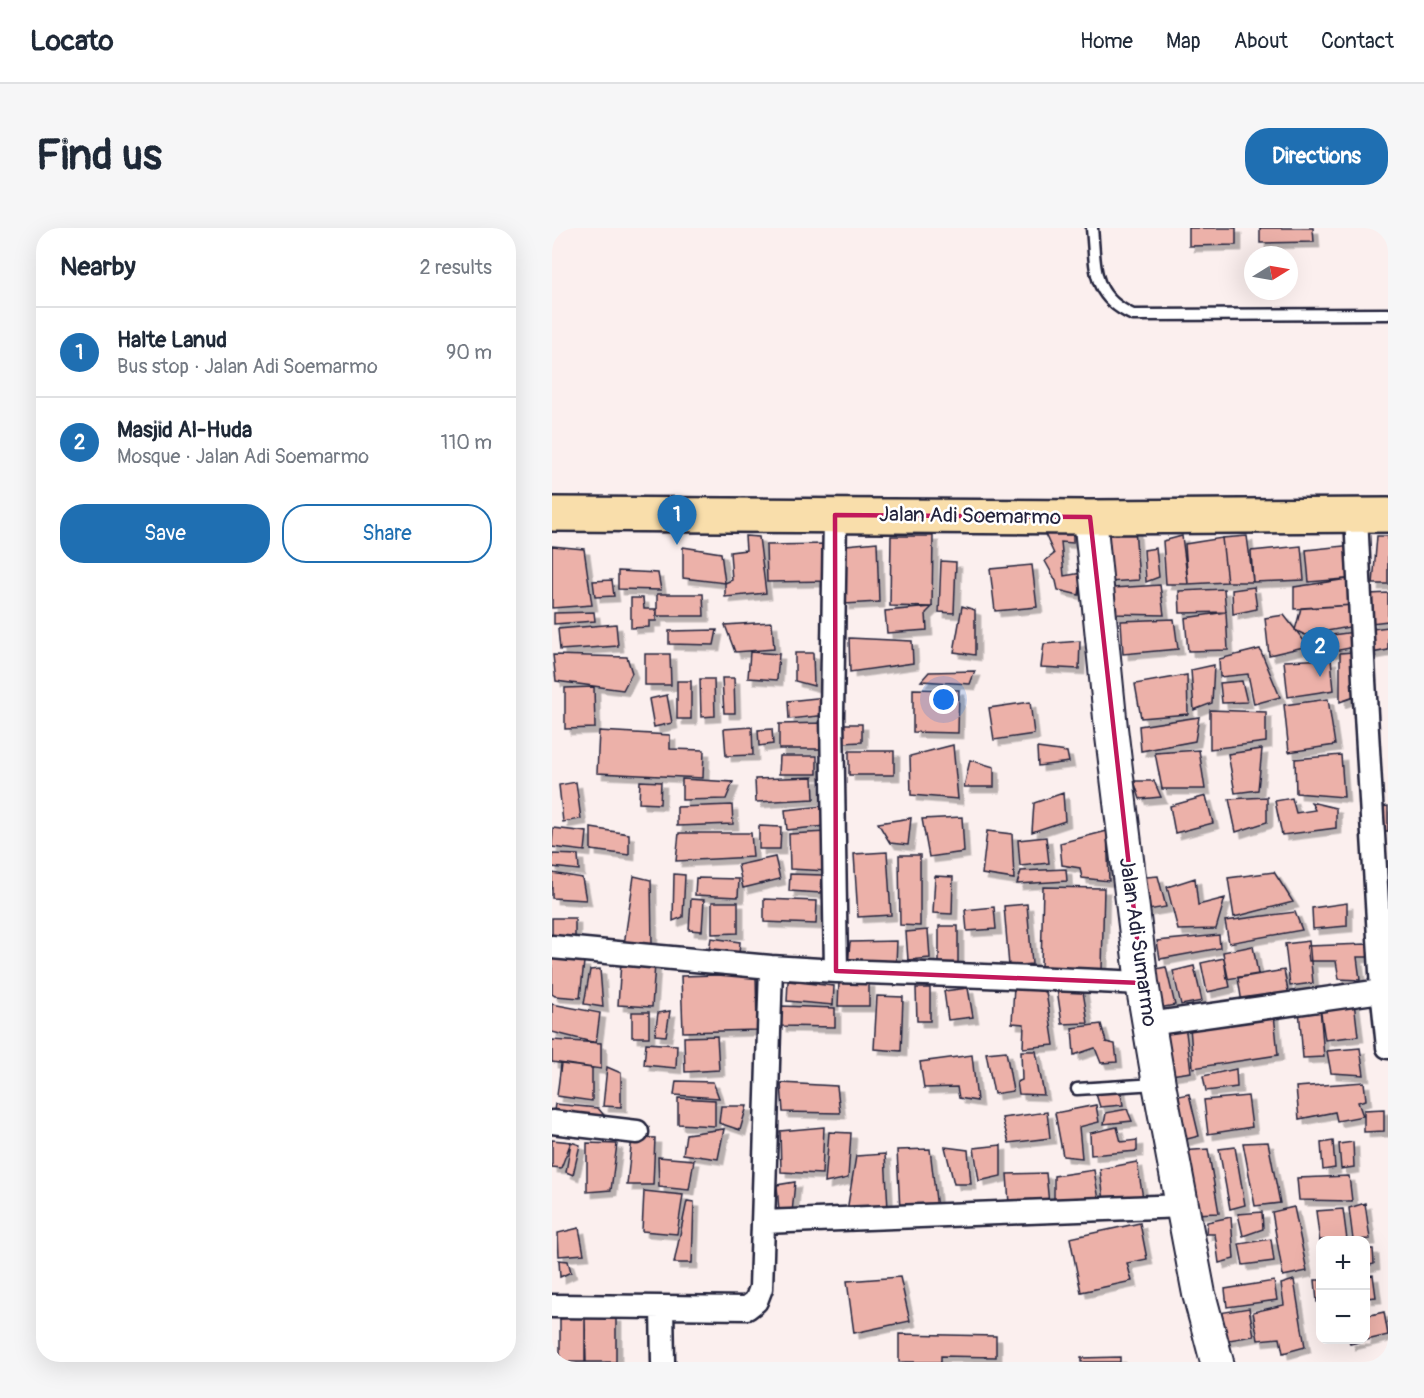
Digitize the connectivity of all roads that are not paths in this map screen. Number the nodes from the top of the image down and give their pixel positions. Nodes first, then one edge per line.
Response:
1 (1092, 228) edge
2 (1388, 314) edge
3 (552, 514) edge
4 (835, 515) junction
5 (1372, 516) edge
6 (1090, 518) junction
7 (552, 947) edge
8 (771, 968) junction
9 (836, 971) junction
10 (1142, 983) junction
11 (1385, 990) edge
12 (1149, 1024) junction
13 (1388, 1047) edge
14 (1159, 1084) junction
15 (1077, 1089) dead end
16 (552, 1122) edge
17 (637, 1132) dead end
18 (1183, 1206) junction
19 (763, 1222) junction
20 (552, 1306) edge
21 (662, 1307) junction
22 (663, 1362) edge
23 (1217, 1362) edge

1 - 2 lane
3 - 4 highway, Jalan Adi Soemarmo
4 - 6 highway, Jalan Adi Soemarmo
4 - 9 street
5 - 6 highway, Jalan Adi Soemarmo
5 - 11 street
6 - 10 main road, Jalan Adi Sumarmo
7 - 8 street
8 - 9 street
8 - 19 street
9 - 10 street
10 - 12 main road, Jalan Adi Sumarmo
11 - 12 street
11 - 13 street
12 - 14 main road, Jalan Adi Sumarmo
14 - 15 lane
14 - 18 main road, Jalan Adi Sumarmo
16 - 17 street
18 - 19 street
18 - 23 main road, Jalan Adi Sumarmo
19 - 21 street
20 - 21 street
21 - 22 street

